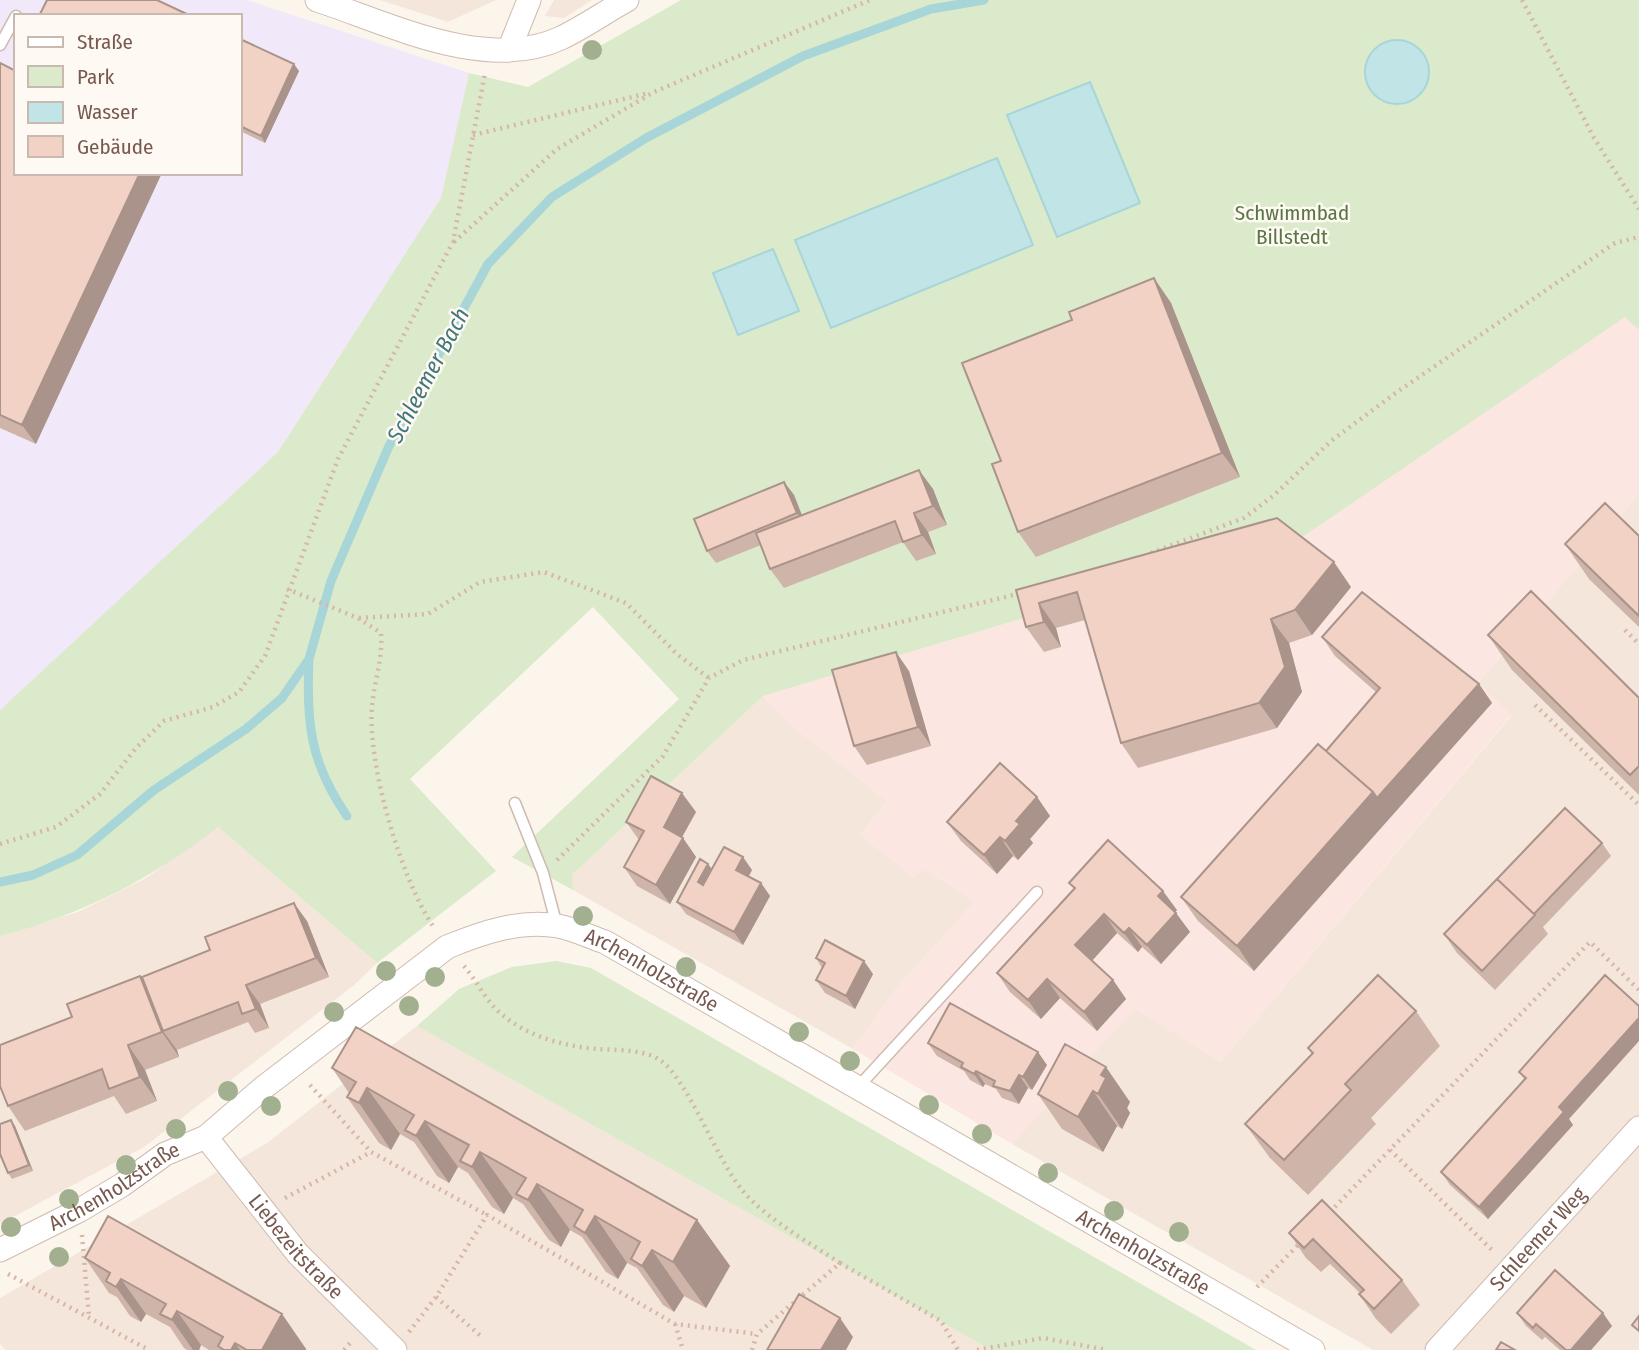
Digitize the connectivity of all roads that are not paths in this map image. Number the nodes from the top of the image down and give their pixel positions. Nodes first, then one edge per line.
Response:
1 (317, 0) edge
2 (529, 0) edge
3 (627, 0) edge
4 (14, 19) edge
5 (0, 45) edge
6 (498, 50) junction
7 (516, 803) dead end
8 (1037, 892) dead end
9 (557, 926) junction
10 (859, 1086) junction
11 (1639, 1128) edge
12 (206, 1137) junction
13 (0, 1250) edge
14 (399, 1345) edge
15 (1313, 1350) edge
16 (1437, 1350) edge

1 - 6 street
2 - 6 street
3 - 6 street
4 - 5 lane
7 - 9 lane
8 - 10 lane
9 - 10 street, Archenholzstraße
9 - 12 street, Archenholzstraße
10 - 15 street, Archenholzstraße
11 - 16 street, Schleemer Weg
12 - 13 street, Archenholzstraße
12 - 14 street, Liebezeitstraße

